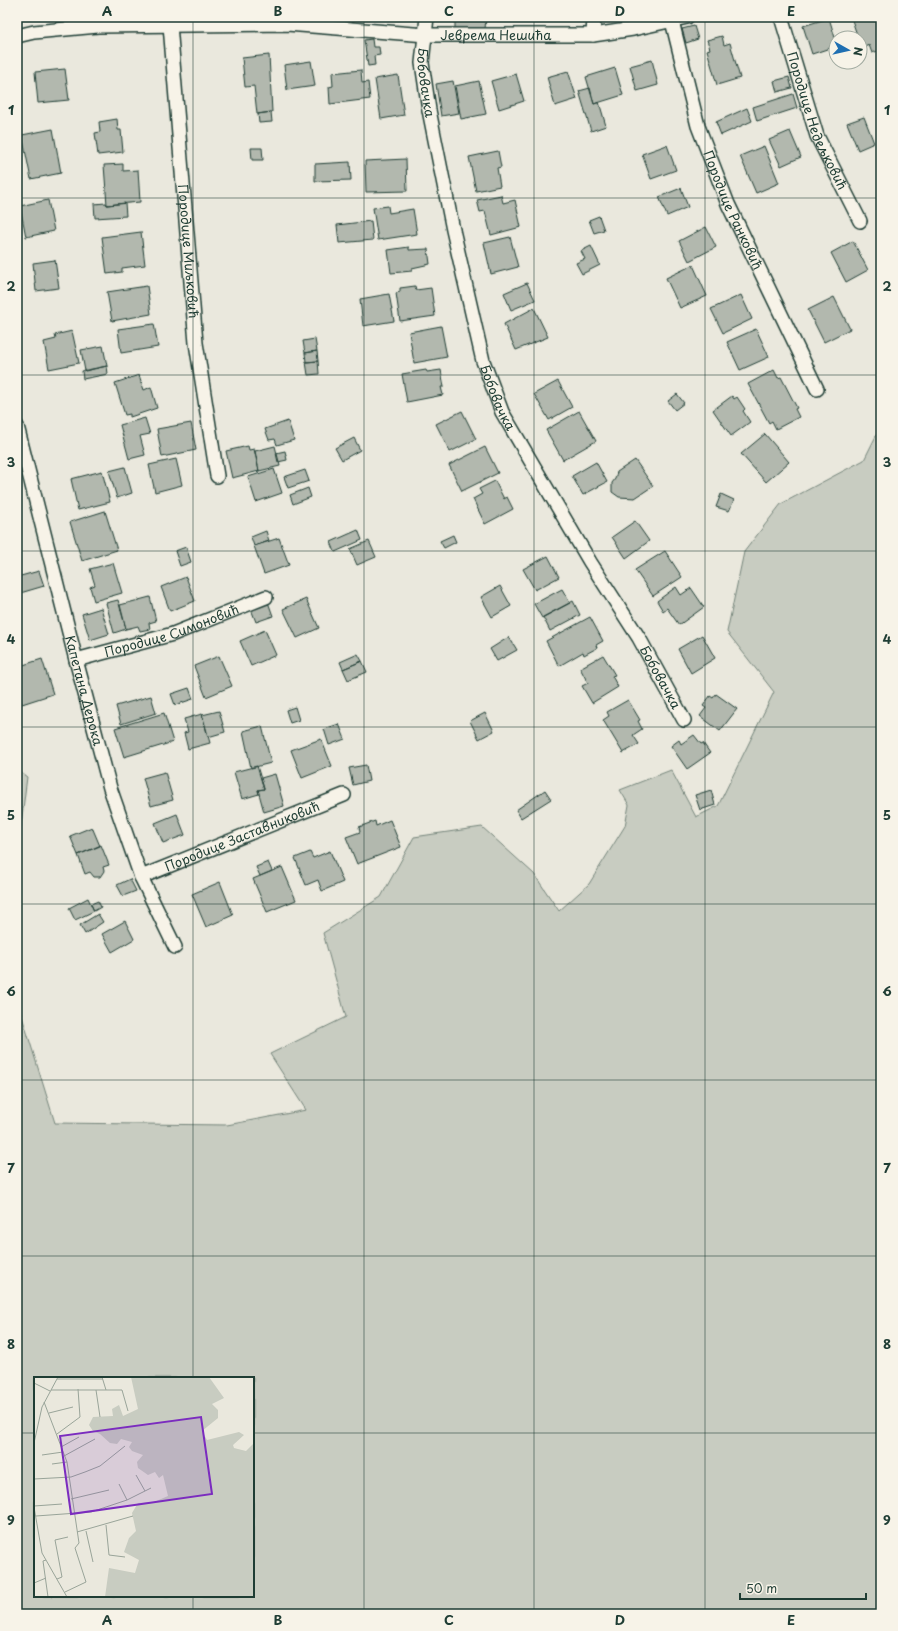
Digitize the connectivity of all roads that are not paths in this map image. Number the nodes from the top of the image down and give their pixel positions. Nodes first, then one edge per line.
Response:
1 (427, 17) edge
2 (594, 17) edge
3 (687, 17) edge
4 (781, 17) edge
5 (672, 21) junction
6 (170, 25) junction
7 (426, 35) junction
8 (17, 36) edge
9 (593, 36) junction
10 (860, 221) dead end
11 (817, 389) dead end
12 (17, 426) edge
13 (217, 476) dead end
14 (266, 597) dead end
15 (76, 660) junction
16 (684, 720) dead end
17 (344, 795) dead end
18 (141, 877) junction
19 (175, 947) dead end

1 - 7 street, Бобовачка
2 - 9 street
3 - 5 street, Јеврема Нешића
4 - 10 street, Породице Недељковић
5 - 9 street, Јеврема Нешића
5 - 11 street, Породице Ранковић
6 - 7 street, Јеврема Нешића
6 - 8 street, Јеврема Нешића
6 - 13 street, Породице Миљковић
7 - 9 street, Јеврема Нешића
7 - 16 street, Бобовачка
12 - 15 street, Капетана Дерока
14 - 15 street, Породице Симоновић
15 - 18 street, Капетана Дерока
17 - 18 street, Породице Заставниковић
18 - 19 street, Капетана Дерока

